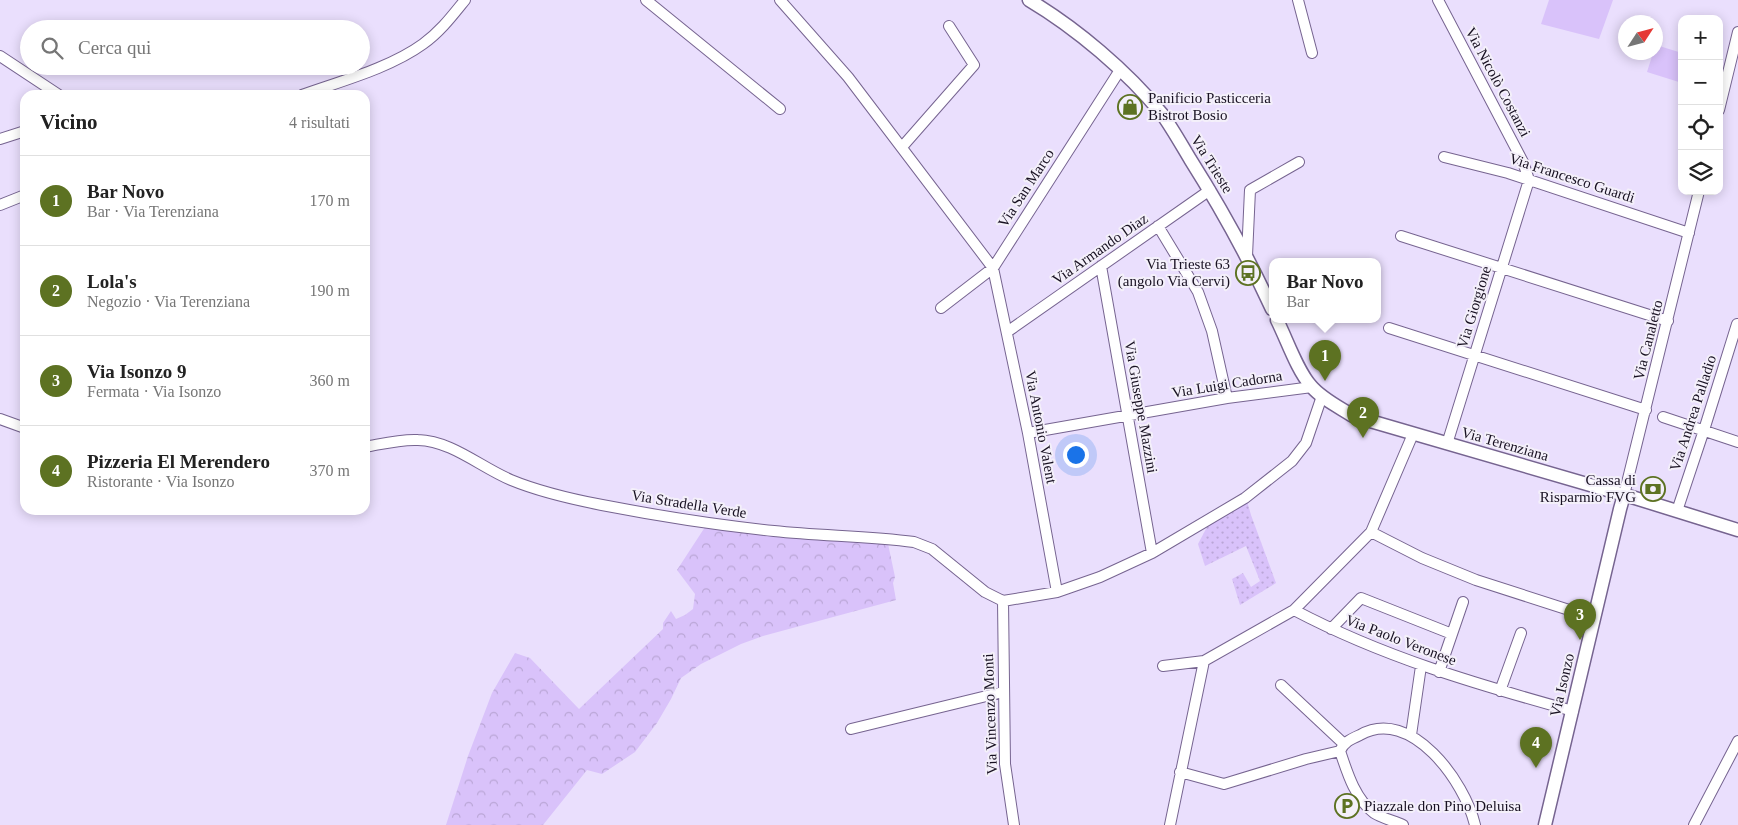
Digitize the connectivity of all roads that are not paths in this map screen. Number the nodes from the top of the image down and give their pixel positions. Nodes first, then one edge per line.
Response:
1 (465, 0) edge
2 (646, 0) edge
3 (780, 0) edge
4 (1029, 0) edge
5 (1298, 0) edge
6 (1438, 0) edge
7 (948, 26) dead end
8 (1738, 32) edge
9 (1312, 53) dead end
10 (0, 56) edge
11 (20, 69) edge
12 (370, 70) edge
13 (1120, 70) junction
14 (29, 75) edge
15 (357, 75) edge
16 (51, 90) edge
17 (316, 90) edge
18 (1720, 105) edge
19 (780, 109) dead end
20 (20, 133) edge
21 (0, 139) edge
22 (902, 147) junction
23 (1444, 157) dead end
24 (1299, 162) dead end
25 (1529, 180) junction
26 (1210, 190) junction
27 (1698, 195) edge
28 (20, 197) edge
29 (0, 205) edge
30 (1158, 226) junction
31 (1689, 232) junction
32 (1401, 236) dead end
33 (1247, 256) junction
34 (1102, 266) junction
35 (1502, 267) junction
36 (993, 268) junction
37 (1269, 303) edge
38 (941, 308) dead end
39 (1668, 321) junction
40 (1278, 323) edge
41 (1737, 324) dead end
42 (1389, 328) dead end
43 (1007, 332) junction
44 (1475, 354) junction
45 (1312, 387) junction
46 (1322, 396) junction
47 (1227, 398) junction
48 (1646, 410) junction
49 (1128, 416) junction
50 (1663, 417) dead end
51 (0, 419) edge
52 (20, 426) edge
53 (1704, 430) junction
54 (1028, 433) junction
55 (1413, 434) junction
56 (1738, 442) edge
57 (1447, 444) junction
58 (370, 446) edge
59 (1624, 495) junction
60 (1677, 511) junction
61 (1738, 530) edge
62 (1371, 532) junction
63 (1152, 553) junction
64 (1057, 592) junction
65 (1003, 601) junction
66 (1463, 602) dead end
67 (1294, 610) junction
68 (1594, 618) junction
69 (1331, 629) junction
70 (1521, 633) dead end
71 (1452, 634) junction
72 (1204, 661) junction
73 (1163, 666) dead end
74 (1421, 666) junction
75 (1439, 672) junction
76 (1281, 684) dead end
77 (1500, 691) junction
78 (1003, 692) junction
79 (1572, 711) junction
80 (851, 729) dead end
81 (1411, 735) junction
82 (1738, 741) edge
83 (1342, 747) junction
84 (1180, 772) junction
85 (1014, 825) edge
86 (1170, 825) edge
87 (1403, 825) edge
88 (1475, 825) edge
89 (1546, 825) edge
90 (1694, 825) edge

1 - 12 street
2 - 19 street
3 - 22 street
4 - 13 street, Via Trieste
5 - 9 street
6 - 25 street, Via Nicolò Costanzi
7 - 22 street
8 - 18 street
10 - 11 street
13 - 26 street, Via Trieste
13 - 36 street, Via San Marco
14 - 16 street
15 - 17 street
20 - 21 street
22 - 36 street
23 - 25 street, Via Francesco Guardi
24 - 33 street
25 - 31 street, Via Francesco Guardi
25 - 35 street, Via Giorgione
26 - 30 street, Via Armando Diaz
26 - 33 street, Via Trieste
27 - 31 street, Via Canaletto
28 - 29 street
30 - 34 street, Via Armando Diaz
30 - 47 street
31 - 39 street, Via Canaletto
32 - 35 street
33 - 37 street, Via Trieste
34 - 43 street, Via Armando Diaz
34 - 49 street, Via Giuseppe Mazzini
35 - 39 street
35 - 44 street, Via Giorgione
36 - 38 street, Via San Marco
36 - 43 street, Via Antonio Valent
39 - 48 street, Via Canaletto
40 - 45 street, Via Terenziana
41 - 53 street, Via Andrea Palladio
42 - 44 street
43 - 54 street, Via Antonio Valent
44 - 48 street
44 - 57 street, Via Giorgione
45 - 46 street, Via Terenziana
45 - 47 street, Via Luigi Cadorna
46 - 55 street, Via Terenziana
46 - 63 street
47 - 49 street, Via Luigi Cadorna
48 - 59 street, Via Canaletto
49 - 54 street, Via Luigi Cadorna
49 - 63 street, Via Giuseppe Mazzini
50 - 53 street
51 - 52 street
53 - 56 street
53 - 60 street, Via Andrea Palladio
54 - 64 street, Via Antonio Valent
55 - 57 street, Via Terenziana
55 - 62 street
57 - 59 street, Via Terenziana
58 - 65 street, Via Stradella Verde
59 - 60 street, Via Terenziana
59 - 68 street, Via Isonzo
60 - 61 street, Via Terenziana
62 - 67 street
62 - 68 street
63 - 64 street
64 - 65 street
65 - 78 street, Via Vincenzo Monti
66 - 71 street
67 - 69 street, Via Paolo Veronese
67 - 72 street
68 - 79 street, Via Isonzo
69 - 71 street
69 - 74 street, Via Paolo Veronese
70 - 77 street
71 - 75 street
72 - 73 street
72 - 84 street
74 - 75 street, Via Paolo Veronese
74 - 81 street
75 - 77 street, Via Paolo Veronese
76 - 83 street
77 - 79 street, Via Paolo Veronese
78 - 80 street
78 - 85 street, Via Vincenzo Monti
79 - 89 street, Via Isonzo
81 - 83 street
81 - 88 street
82 - 90 street
83 - 84 street
83 - 87 street
84 - 86 street

